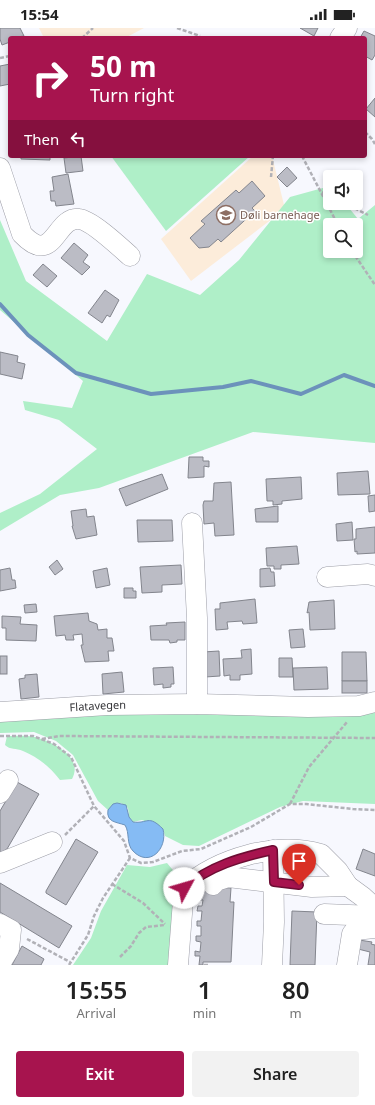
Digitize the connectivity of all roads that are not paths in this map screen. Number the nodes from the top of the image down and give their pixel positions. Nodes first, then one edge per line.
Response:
1 (0, 168) edge
2 (130, 256) dead end
3 (192, 523) dead end
4 (375, 576) edge
5 (327, 577) dead end
6 (197, 704) junction
7 (367, 704) edge
8 (0, 712) edge
9 (52, 842) road end
10 (273, 850) junction
11 (0, 862) edge
12 (274, 882) junction
13 (213, 885) dead end
14 (348, 886) junction
15 (375, 908) edge
16 (324, 914) dead end
17 (375, 916) edge
18 (5, 927) edge
19 (375, 928) edge
20 (348, 959) edge
21 (0, 964) edge
22 (178, 965) edge
23 (272, 965) edge

1 - 2 street
3 - 6 street
4 - 5 street
6 - 7 street, Flatavegen
6 - 8 street, Flatavegen
9 - 11 street
10 - 12 street
10 - 14 street
10 - 22 street
12 - 13 street
12 - 14 street
12 - 23 street
14 - 15 street
16 - 17 street
18 - 21 street
19 - 20 street

